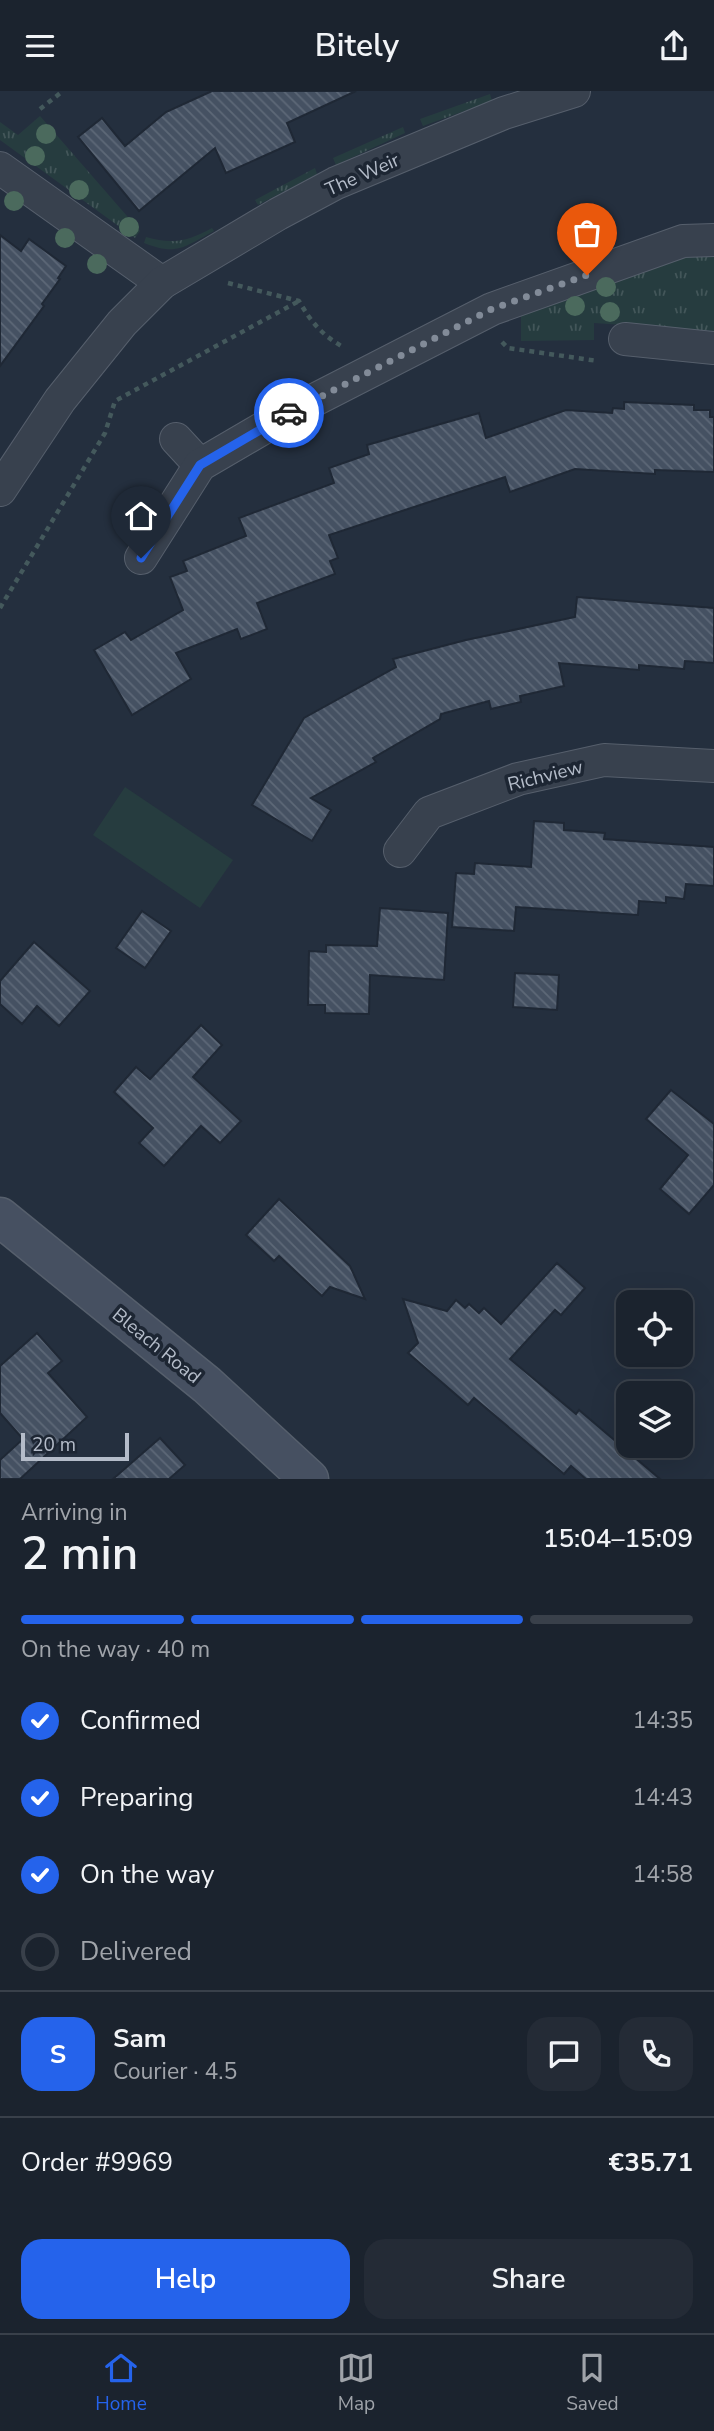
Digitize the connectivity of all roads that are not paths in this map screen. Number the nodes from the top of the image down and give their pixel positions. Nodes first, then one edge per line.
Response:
1 (574, 91) edge
2 (0, 167) edge
3 (714, 240) edge
4 (162, 283) junction
5 (625, 339) road end
6 (714, 348) edge
7 (176, 439) dead end
8 (200, 465) junction
9 (0, 490) edge
10 (141, 558) dead end
11 (714, 766) edge
12 (400, 851) dead end
13 (0, 1217) edge
14 (309, 1479) edge

1 - 4 street, The Weir
2 - 4 street
3 - 8 street
4 - 9 street, The Weir
5 - 6 street
7 - 8 street
8 - 10 street
11 - 12 street, Richview
13 - 14 street, Bleach Road

